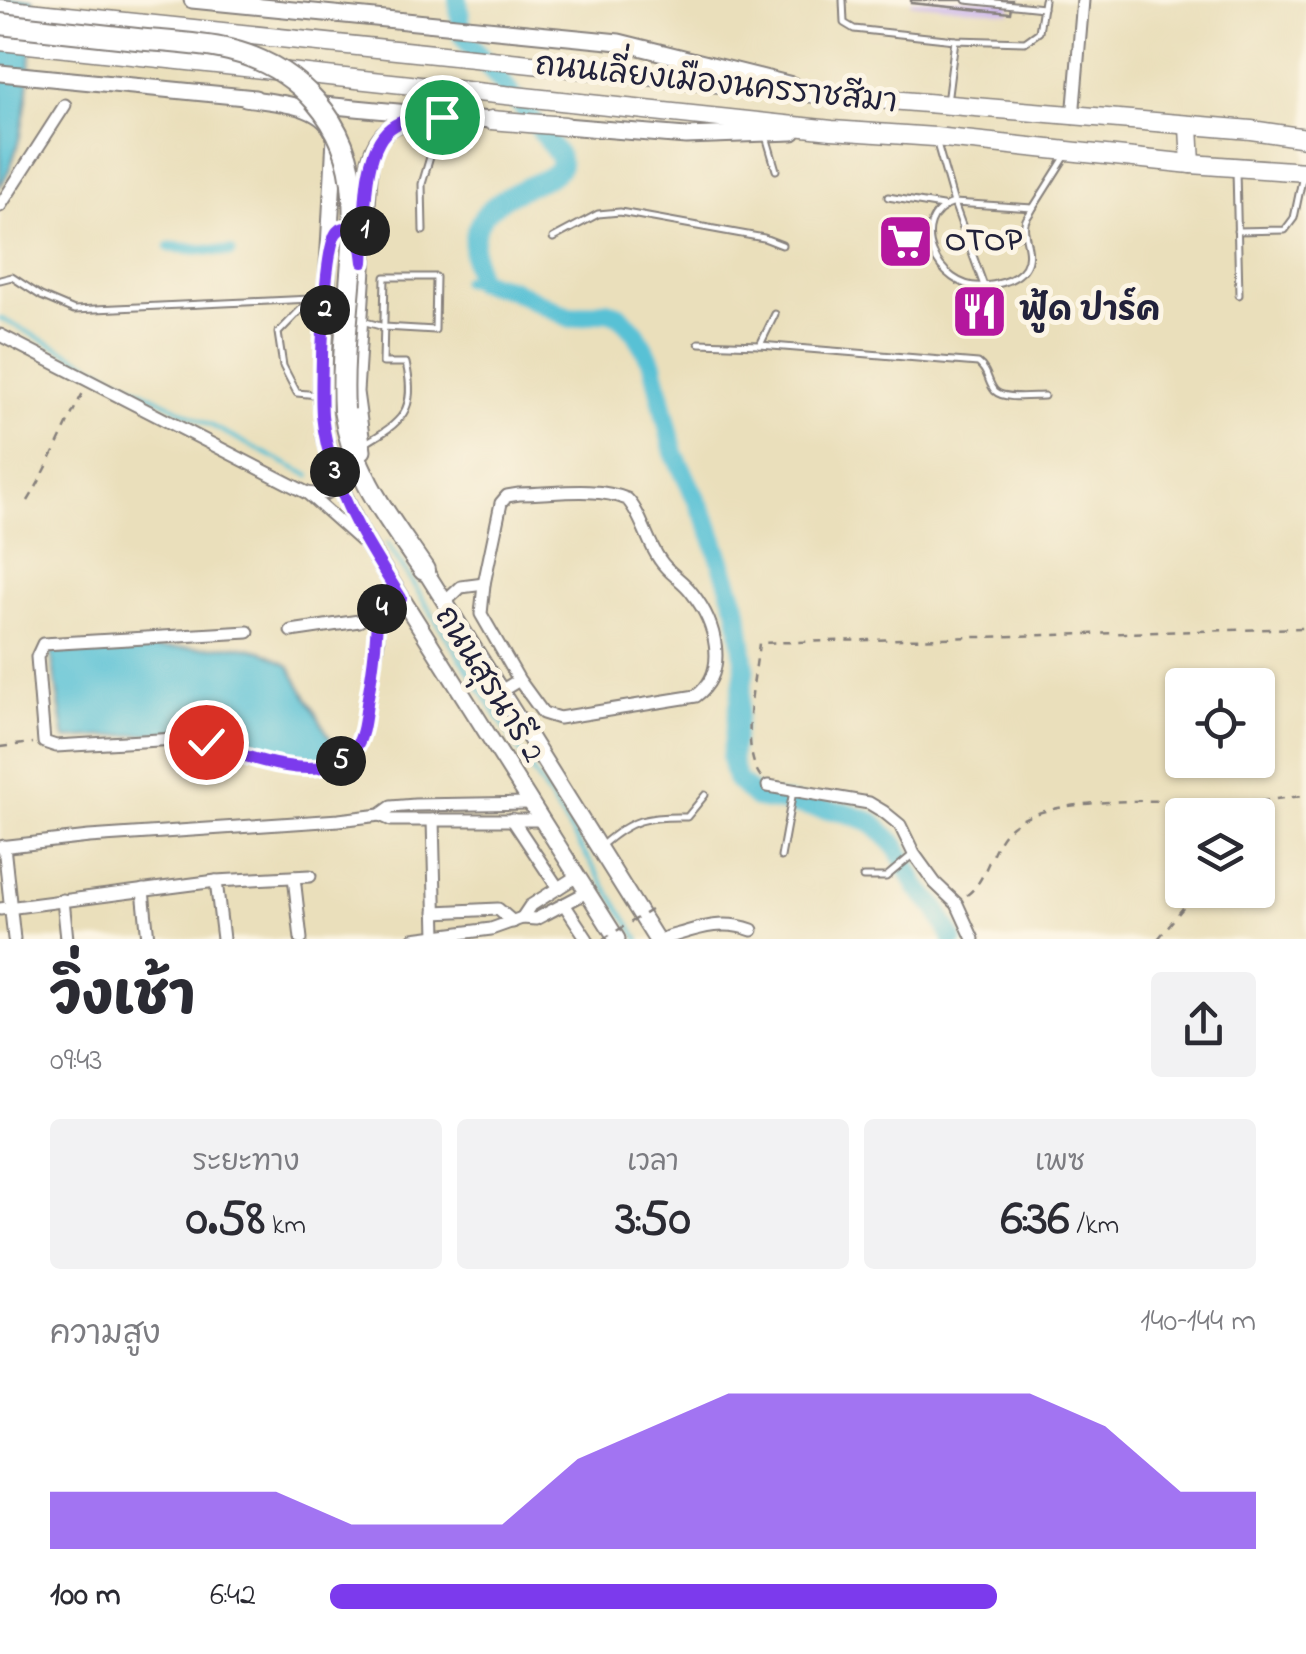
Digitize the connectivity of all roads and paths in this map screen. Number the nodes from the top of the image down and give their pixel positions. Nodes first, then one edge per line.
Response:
1 (192, 0) edge
2 (843, 0) edge
3 (966, 0) edge
4 (1084, 0) edge
5 (1044, 4) edge
6 (0, 9) edge
7 (0, 24) edge
8 (955, 40) junction
9 (0, 42) edge
10 (0, 74) edge
11 (830, 95) junction
12 (245, 98) junction
13 (65, 105) dead end
14 (946, 106) junction
15 (445, 117) junction
16 (1073, 118) junction
17 (491, 120) joint
18 (566, 126) joint
19 (1189, 127) junction
20 (832, 130) junction
21 (765, 133) junction
22 (935, 137) junction
23 (1306, 138) edge
24 (1069, 152) junction
25 (1190, 164) junction
26 (1236, 166) junction
27 (776, 170) dead end
28 (1305, 172) edge
29 (888, 197) dead end
30 (954, 203) junction
31 (0, 206) edge
32 (942, 206) junction
33 (1034, 208) junction
34 (423, 231) dead end
35 (1237, 231) junction
36 (1025, 233) junction
37 (552, 238) dead end
38 (1014, 238) dead end
39 (782, 244) dead end
40 (983, 250) dead end
41 (972, 254) junction
42 (328, 260) junction
43 (363, 262) junction
44 (0, 280) edge
45 (984, 286) junction
46 (1239, 295) dead end
47 (319, 300) junction
48 (775, 314) dead end
49 (359, 320) junction
50 (384, 327) junction
51 (2, 341) edge
52 (699, 344) dead end
53 (760, 345) junction
54 (89, 381) junction
55 (321, 395) junction
56 (1044, 396) dead end
57 (361, 446) junction
58 (330, 456) junction
59 (306, 493) junction
60 (28, 500) dead end
61 (377, 559) junction
62 (424, 570) junction
63 (484, 584) junction
64 (401, 598) junction
65 (445, 602) junction
66 (377, 612) junction
67 (1306, 628) edge
68 (290, 631) dead end
69 (248, 632) dead end
70 (519, 680) junction
71 (500, 690) junction
72 (44, 742) junction
73 (0, 747) edge
74 (768, 786) joint
75 (792, 794) junction
76 (704, 795) dead end
77 (1306, 796) edge
78 (1275, 799) edge
79 (1165, 801) edge
80 (530, 802) junction
81 (380, 815) junction
82 (512, 819) junction
83 (433, 820) junction
84 (542, 820) junction
85 (2, 846) edge
86 (598, 848) junction
87 (914, 854) junction
88 (781, 857) dead end
89 (310, 876) dead end
90 (577, 876) junction
91 (863, 876) dead end
92 (294, 877) junction
93 (216, 881) junction
94 (558, 888) junction
95 (143, 890) junction
96 (587, 892) junction
97 (63, 900) junction
98 (564, 904) junction
99 (957, 904) junction
100 (6, 908) edge
101 (1183, 908) edge
102 (650, 910) dead end
103 (435, 912) junction
104 (518, 920) junction
105 (752, 930) dead end
106 (436, 936) junction
107 (459, 936) edge
108 (14, 939) edge
109 (67, 939) edge
110 (148, 939) edge
111 (223, 939) edge
112 (301, 939) edge
113 (413, 939) edge
114 (587, 939) edge
115 (603, 939) edge
116 (616, 939) edge
117 (659, 939) edge
118 (974, 939) edge
119 (1158, 939) edge

1 - 11 main road
2 - 8 lane
3 - 5 lane
4 - 16 street
5 - 8 lane
6 - 11 highway, ถนนเลี่ยงเมืองนครราชสีมา
7 - 62 highway, bridge
8 - 14 lane
9 - 20 highway, ถนนเลี่ยงเมืองนครราชสีมา
10 - 12 main road
11 - 14 highway, ถนนเลี่ยงเมืองนครราชสีมา
12 - 15 main road
12 - 42 main road, ถนนสุรนารี 2
13 - 31 street
14 - 16 highway, ถนนเลี่ยงเมืองนครราชสีมา
15 - 17 main road
15 - 34 lane
15 - 43 main road, ถนนสุรนารี 2
16 - 19 highway, ถนนเลี่ยงเมืองนครราชสีมา
17 - 18 highway
18 - 21 main road
19 - 23 highway, ถนนเลี่ยงเมืองนครราชสีมา
19 - 25 highway
20 - 21 main road
20 - 22 highway, ถนนเลี่ยงเมืองนครราชสีมา
21 - 27 lane
22 - 24 highway, ถนนเลี่ยงเมืองนครราชสีมา
22 - 30 lane
24 - 25 highway, ถนนเลี่ยงเมืองนครราชสีมา
24 - 33 lane
25 - 26 highway, ถนนเลี่ยงเมืองนครราชสีมา
26 - 28 highway, ถนนเลี่ยงเมืองนครราชสีมา
26 - 35 lane
28 - 35 lane
29 - 32 lane
30 - 32 lane
30 - 33 lane
30 - 41 lane
32 - 45 lane
33 - 36 lane
35 - 46 lane
36 - 38 lane
36 - 45 lane
37 - 39 lane
40 - 41 lane
41 - 45 lane
42 - 43 main road
42 - 47 main road, ถนนสุรนารี 2
43 - 49 main road, ถนนสุรนารี 2
44 - 47 lane
47 - 55 main road, ถนนสุรนารี 2
47 - 55 lane
48 - 53 lane
49 - 50 lane
49 - 57 main road, ถนนสุรนารี 2
50 - 50 lane
50 - 57 lane
51 - 54 street
52 - 53 lane
53 - 56 lane
54 - 59 street
54 - 60 path
55 - 58 main road, ถนนสุรนารี 2
57 - 62 main road, ถนนสุรนารี 2
58 - 59 street
58 - 61 main road, ถนนสุรนารี 2
59 - 61 street
61 - 64 main road, ถนนสุรนารี 2
62 - 65 main road, ถนนสุรนารี 2
63 - 65 street
63 - 70 street
63 - 70 street
64 - 66 street
64 - 80 main road, ถนนสุรนารี 2
65 - 71 main road, ถนนสุรนารี 2
66 - 68 street
66 - 72 street
67 - 74 path
69 - 72 street
70 - 71 street
71 - 86 main road, ถนนสุรนารี 2
72 - 73 path
74 - 75 street
75 - 87 street
75 - 88 lane
76 - 86 lane
77 - 78 path
79 - 99 path
80 - 81 street
80 - 84 main road, ถนนสุรนารี 2
81 - 83 street
81 - 85 street
82 - 83 street
82 - 84 street
82 - 94 street
83 - 103 street
84 - 90 main road, ถนนสุรนารี 2
85 - 100 street
86 - 117 main road, ถนนสุรนารี 2
87 - 91 lane
87 - 99 street
89 - 92 street
90 - 94 street
90 - 96 main road, ถนนสุรนารี 2
92 - 93 street
92 - 112 street
93 - 95 street
93 - 111 street
94 - 104 street
95 - 97 street
95 - 110 street
96 - 98 street
96 - 116 main road, ถนนสุรนารี 2
97 - 100 street
97 - 109 street
98 - 104 street
98 - 114 street
99 - 118 street
100 - 108 street
101 - 119 path
102 - 115 path, bridge
103 - 104 street
103 - 106 street
104 - 107 street
105 - 117 street
106 - 107 street
106 - 113 street

